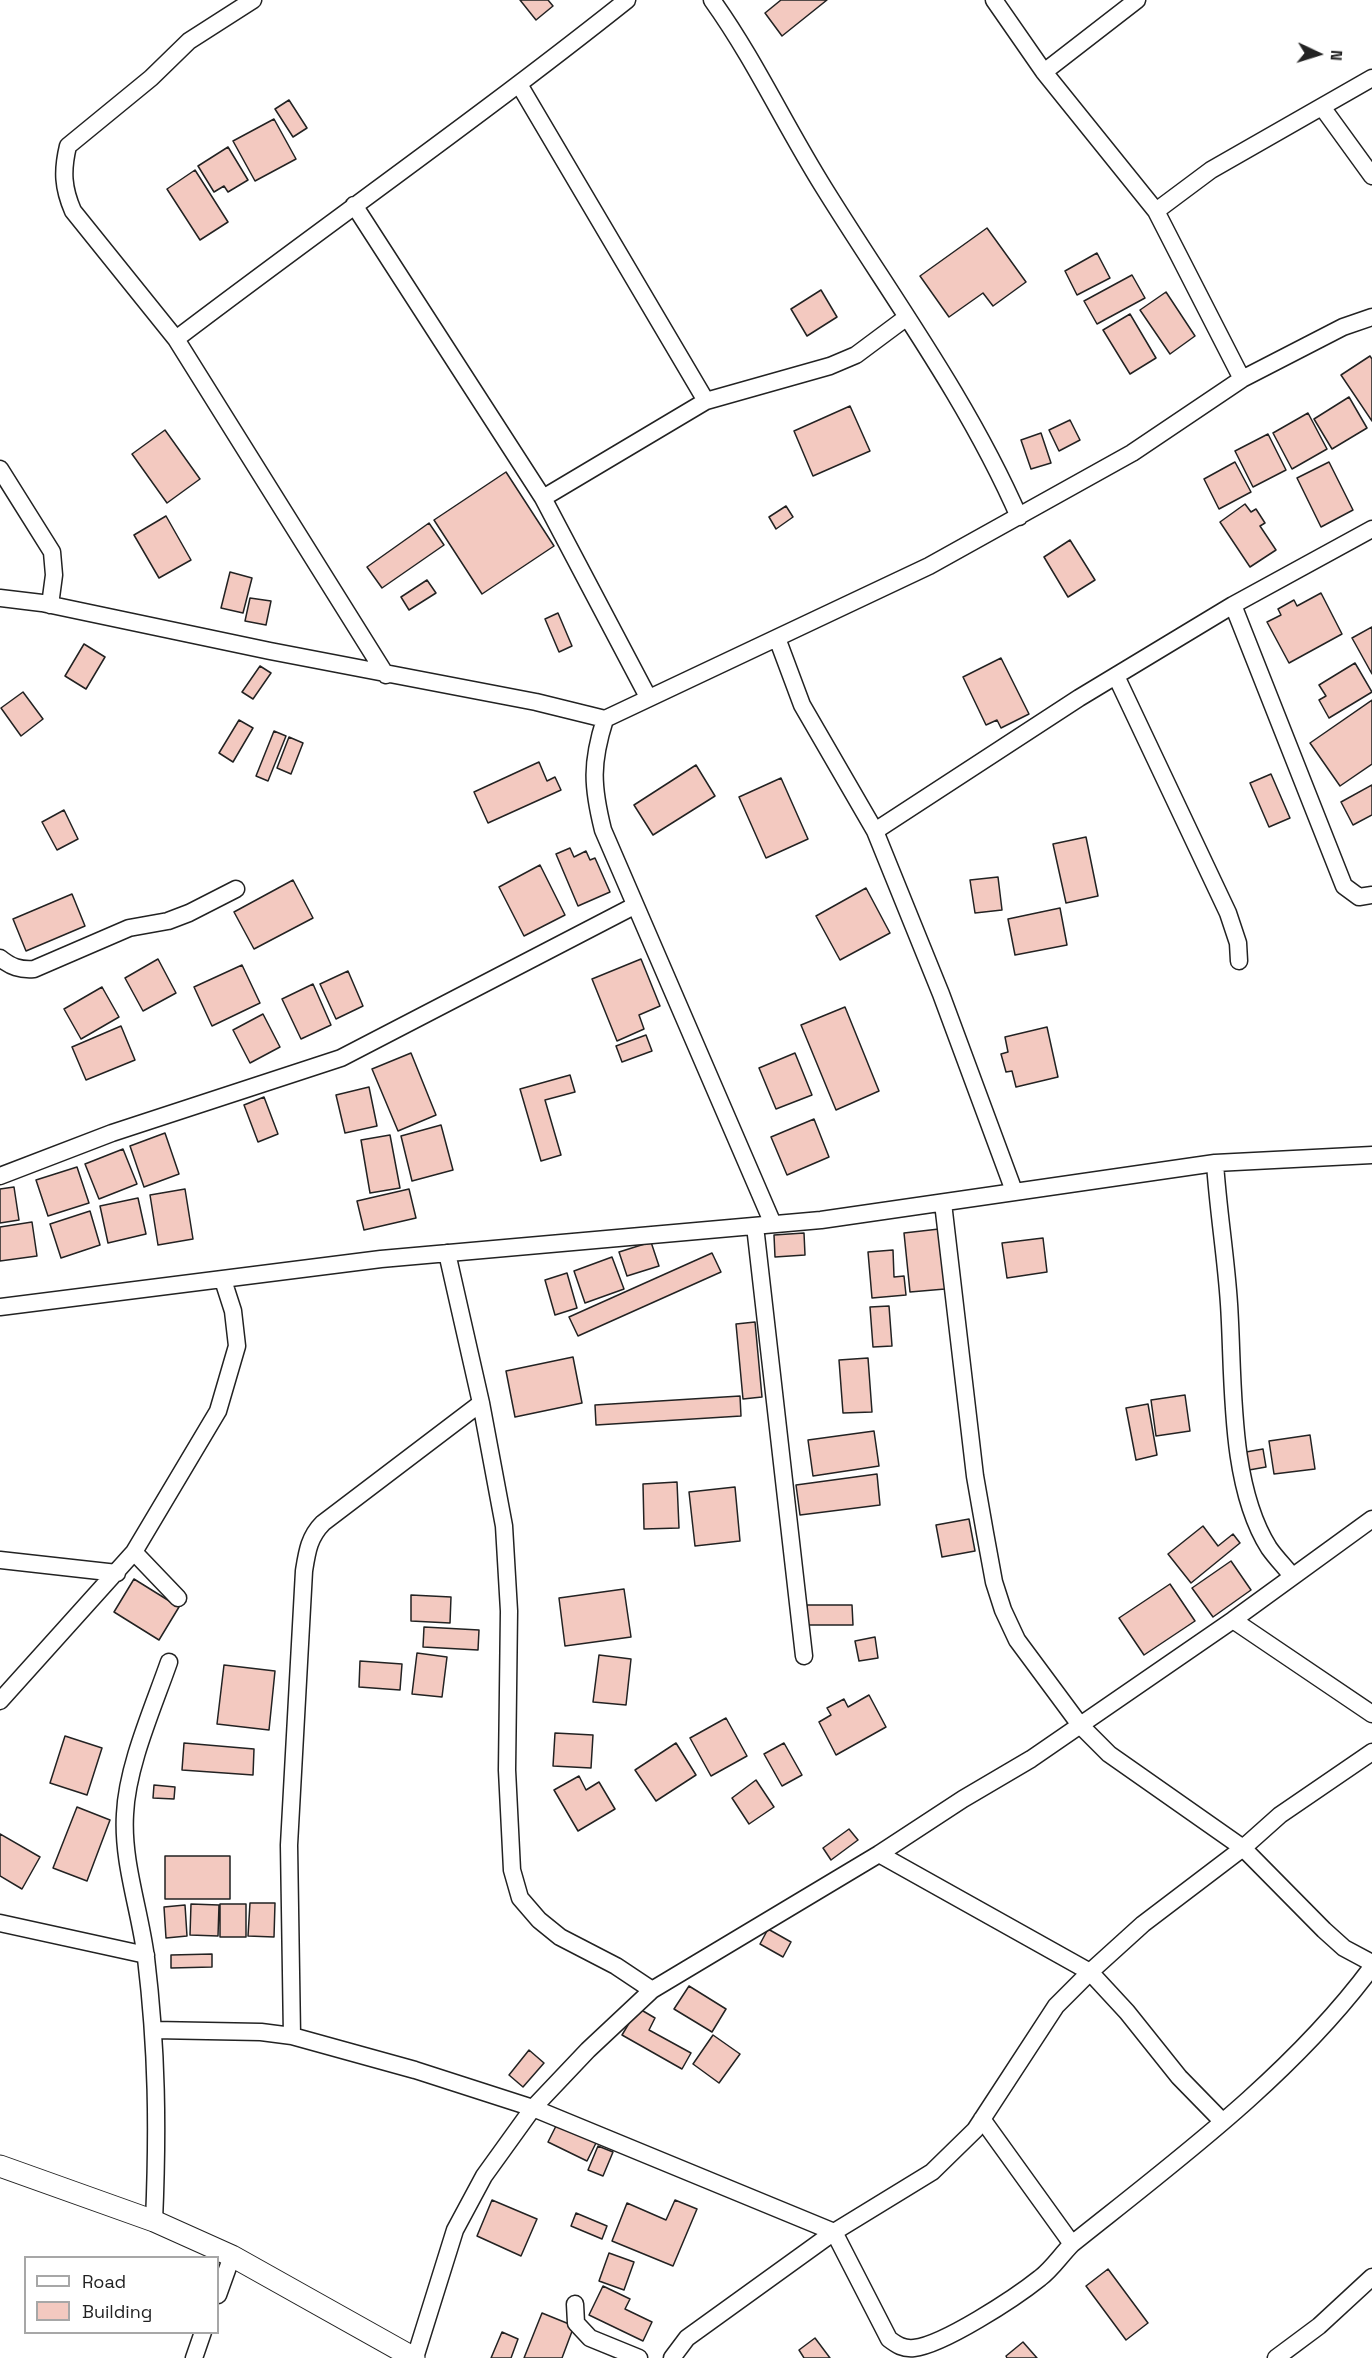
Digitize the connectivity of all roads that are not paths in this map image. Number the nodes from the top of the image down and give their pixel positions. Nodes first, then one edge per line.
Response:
1 (253, 0) edge
2 (627, 0) edge
3 (712, 0) edge
4 (993, 0) edge
5 (1137, 0) edge
6 (1044, 72) junction
7 (1372, 78) edge
8 (520, 86) junction
9 (1322, 106) junction
10 (1372, 176) edge
11 (354, 205) junction
12 (1155, 211) junction
13 (907, 317) junction
14 (1372, 317) edge
15 (176, 339) junction
16 (1242, 378) junction
17 (706, 400) junction
18 (0, 469) edge
19 (543, 498) junction
20 (1019, 517) junction
21 (1372, 529) edge
22 (0, 598) edge
23 (50, 604) junction
24 (1233, 605) junction
25 (777, 638) junction
26 (387, 675) junction
27 (1116, 676) junction
28 (648, 697) junction
29 (605, 719) junction
30 (875, 831) junction
31 (236, 889) dead end
32 (1372, 895) edge
33 (634, 906) junction
34 (0, 958) edge
35 (1239, 961) dead end
36 (1372, 1155) edge
37 (1215, 1163) junction
38 (0, 1176) edge
39 (1014, 1191) junction
40 (943, 1203) junction
41 (773, 1224) junction
42 (755, 1226) junction
43 (447, 1253) junction
44 (223, 1280) junction
45 (0, 1307) edge
46 (481, 1403) junction
47 (1372, 1519) edge
48 (134, 1552) junction
49 (0, 1560) edge
50 (117, 1573) junction
51 (1292, 1576) junction
52 (178, 1598) dead end
53 (1233, 1620) junction
54 (804, 1656) dead end
55 (169, 1662) dead end
56 (0, 1701) edge
57 (1372, 1714) edge
58 (1080, 1725) junction
59 (1372, 1752) edge
60 (1244, 1848) junction
61 (879, 1854) junction
62 (0, 1923) edge
63 (146, 1955) junction
64 (1372, 1965) edge
65 (1090, 1972) junction
66 (652, 1990) junction
67 (154, 2030) junction
68 (292, 2036) junction
69 (534, 2108) junction
70 (982, 2119) junction
71 (1222, 2121) junction
72 (0, 2166) edge
73 (154, 2221) junction
74 (834, 2232) junction
75 (1071, 2244) junction
76 (232, 2256) junction
77 (1372, 2277) edge
78 (219, 2292) edge
79 (575, 2304) dead end
80 (202, 2334) edge
81 (194, 2358) edge
82 (415, 2358) edge
83 (639, 2358) edge
84 (672, 2358) edge
85 (1276, 2358) edge

1 - 15 street
2 - 8 street
3 - 13 street
4 - 6 street
5 - 6 street
6 - 12 street
7 - 9 street
8 - 11 street
8 - 17 street
9 - 10 street
9 - 12 street
11 - 15 street
11 - 19 street
12 - 16 street
13 - 17 street
13 - 20 street
14 - 16 street
15 - 26 street
16 - 20 street
17 - 19 street
18 - 23 street
19 - 28 street
20 - 25 street
21 - 24 street
22 - 23 street
23 - 26 street
24 - 27 street
24 - 32 street
25 - 28 street
25 - 30 street
26 - 29 street
27 - 30 street
27 - 35 street
28 - 29 street
29 - 33 street
30 - 39 street
31 - 34 street
33 - 38 street
33 - 41 street
36 - 37 street
37 - 39 street
37 - 51 street
39 - 40 street
40 - 41 street
40 - 58 street
41 - 42 street
42 - 43 street
42 - 54 street
43 - 44 street
43 - 46 street
44 - 45 street
44 - 48 street
46 - 66 street
46 - 68 street
47 - 51 street
48 - 50 street
48 - 52 street
49 - 50 street
50 - 56 street
51 - 53 street
53 - 57 street
53 - 58 street
55 - 63 street
58 - 60 street
58 - 61 street
59 - 60 street
60 - 64 street
60 - 65 street
61 - 65 street
61 - 66 street
62 - 63 street
63 - 67 street
64 - 71 street
65 - 70 street
65 - 71 street
66 - 69 street
67 - 68 street
67 - 73 street
68 - 69 street
69 - 74 street
69 - 82 street
70 - 74 street
70 - 75 street
71 - 75 street
72 - 73 street
73 - 76 street
74 - 75 street
74 - 84 street
76 - 78 street
76 - 82 street
77 - 85 street
79 - 83 street
80 - 81 street

